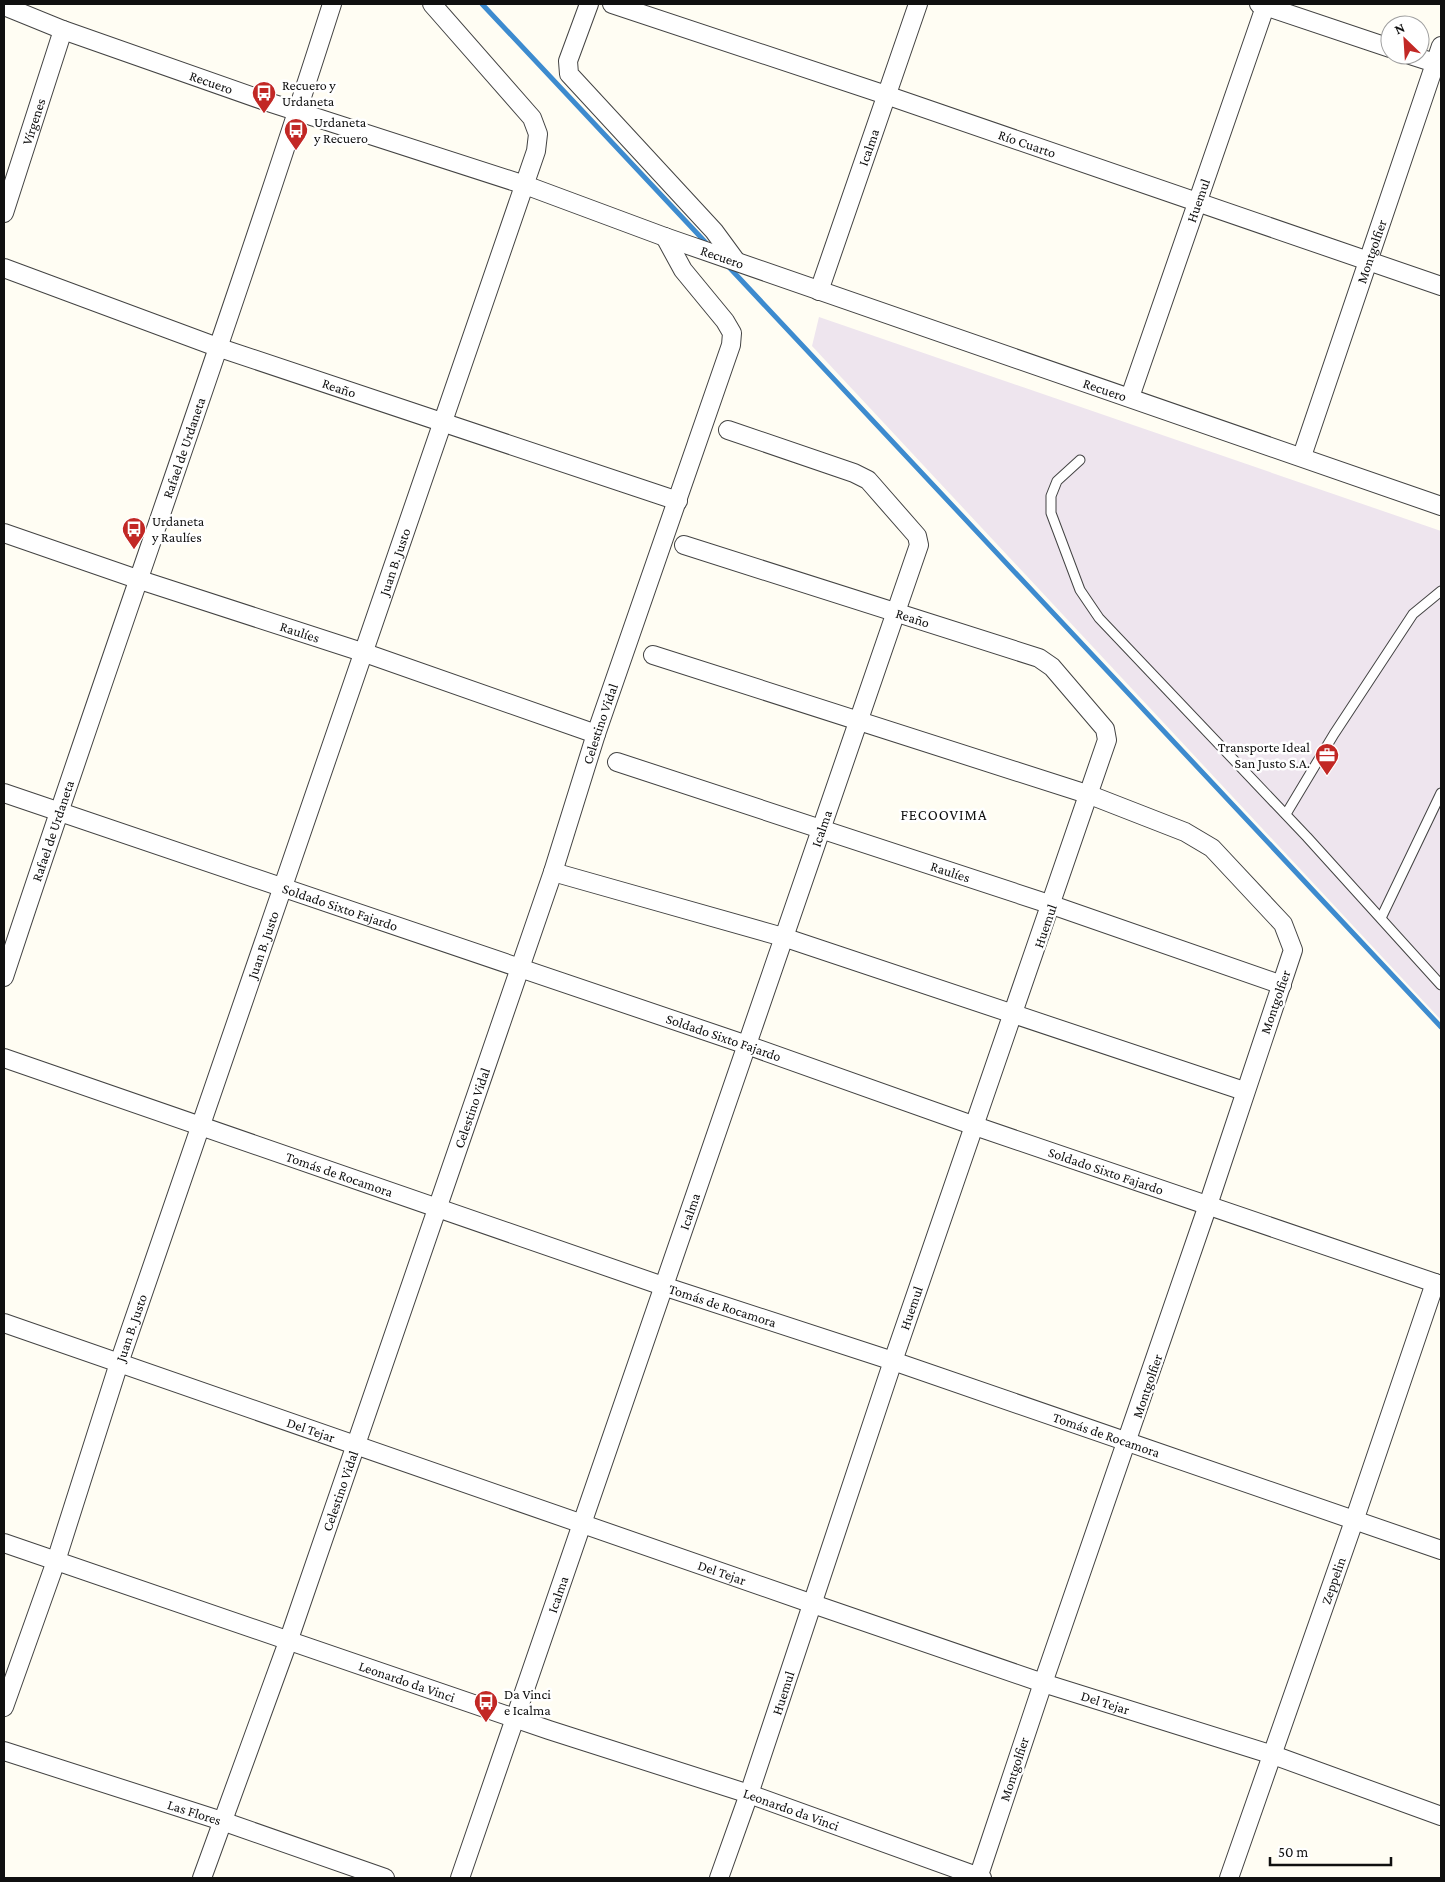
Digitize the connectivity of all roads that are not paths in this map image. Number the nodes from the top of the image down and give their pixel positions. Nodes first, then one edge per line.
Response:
1 (332, 4) edge
2 (432, 4) edge
3 (589, 4) edge
4 (612, 4) edge
5 (918, 4) edge
6 (1263, 4) edge
7 (4, 6) edge
8 (27, 9) edge
9 (63, 30) junction
10 (1380, 45) edge
11 (1441, 46) edge
12 (1438, 64) edge
13 (886, 95) junction
14 (298, 110) junction
15 (525, 185) junction
16 (1196, 200) junction
17 (4, 213) edge
18 (665, 237) junction
19 (1369, 260) junction
20 (736, 261) junction
21 (4, 268) edge
22 (1441, 286) edge
23 (819, 291) junction
24 (217, 347) junction
25 (1130, 397) junction
26 (441, 424) junction
27 (728, 430) dead end
28 (1302, 456) junction
29 (1080, 460) dead end
30 (678, 501) junction
31 (1441, 506) edge
32 (4, 533) edge
33 (684, 545) dead end
34 (137, 580) junction
35 (1441, 591) edge
36 (896, 611) junction
37 (364, 653) junction
38 (653, 655) dead end
39 (859, 720) junction
40 (596, 734) junction
41 (1108, 740) joint
42 (617, 762) dead end
43 (4, 792) edge
44 (1441, 793) edge
45 (1090, 795) junction
46 (58, 812) junction
47 (1286, 814) junction
48 (822, 828) junction
49 (553, 872) junction
50 (283, 887) junction
51 (1052, 904) junction
52 (1381, 918) junction
53 (783, 937) junction
54 (519, 968) junction
55 (4, 977) edge
56 (1282, 985) junction
57 (1441, 985) edge
58 (1014, 1014) junction
59 (747, 1045) junction
60 (4, 1058) edge
61 (1244, 1091) junction
62 (201, 1126) junction
63 (975, 1126) junction
64 (1208, 1205) junction
65 (436, 1208) junction
66 (1438, 1284) edge
67 (664, 1286) junction
68 (4, 1323) edge
69 (893, 1361) junction
70 (119, 1363) junction
71 (1127, 1443) junction
72 (354, 1445) junction
73 (1354, 1521) junction
74 (582, 1523) junction
75 (4, 1542) edge
76 (1441, 1550) edge
77 (56, 1561) junction
78 (813, 1604) junction
79 (289, 1638) junction
80 (1043, 1683) junction
81 (4, 1707) edge
82 (515, 1718) junction
83 (4, 1751) edge
84 (1273, 1755) junction
85 (749, 1794) junction
86 (1441, 1816) edge
87 (222, 1820) junction
88 (202, 1878) edge
89 (385, 1878) edge
90 (460, 1878) edge
91 (719, 1878) edge
92 (979, 1878) edge
93 (1229, 1878) edge

1 - 14 street, Rafael de Urdaneta
2 - 15 street, Juan B. Justo
3 - 20 street
4 - 13 street, Río Cuarto
5 - 13 street, Icalma
6 - 10 street
6 - 16 street, Huemul
7 - 8 street, Recuero
8 - 9 street, Recuero
9 - 14 street, Recuero
9 - 17 street, Vírgenes
11 - 12 street, Montgolfier
12 - 19 street, Montgolfier
13 - 16 street, Río Cuarto
13 - 23 street, Icalma
14 - 15 street, Recuero
14 - 24 street, Rafael de Urdaneta
15 - 18 street, Recuero
15 - 26 street, Juan B. Justo
16 - 19 street, Río Cuarto
16 - 25 street, Huemul
18 - 20 street, Recuero
18 - 30 street, Celestino Vidal
19 - 22 street, Río Cuarto
19 - 28 street, Montgolfier
20 - 23 street, Recuero
21 - 24 street, Reaño
23 - 25 street, Recuero
24 - 26 street, Reaño
24 - 34 street, Rafael de Urdaneta
25 - 28 street, Recuero
26 - 30 street, Reaño
26 - 37 street, Juan B. Justo
27 - 36 street, Icalma
28 - 31 street, Recuero
29 - 47 lane
30 - 40 street, Celestino Vidal
32 - 34 street, Raulíes
33 - 36 street, Reaño
34 - 37 street, Raulíes
34 - 46 street, Rafael de Urdaneta
35 - 47 lane
36 - 39 street, Icalma
36 - 41 street, Reaño
37 - 40 street, Raulíes
37 - 50 street, Juan B. Justo
38 - 39 street
39 - 45 street
39 - 48 street, Icalma
40 - 49 street, Celestino Vidal
41 - 45 street, Huemul
42 - 48 street, Raulíes
43 - 46 street, Soldado Sixto Fajardo
44 - 52 lane
45 - 51 street, Huemul
45 - 56 street, Montgolfier
46 - 50 street, Soldado Sixto Fajardo
46 - 55 street, Rafael de Urdaneta
47 - 52 lane
48 - 51 street, Raulíes
48 - 53 street, Icalma
49 - 53 street
49 - 54 street, Celestino Vidal
50 - 54 street, Soldado Sixto Fajardo
50 - 62 street, Juan B. Justo
51 - 56 street, Raulíes
51 - 58 street, Huemul
52 - 57 lane
53 - 58 street
53 - 59 street, Icalma
54 - 59 street, Soldado Sixto Fajardo
54 - 65 street, Celestino Vidal
56 - 61 street, Montgolfier
58 - 61 street
58 - 63 street, Huemul
59 - 63 street, Soldado Sixto Fajardo
59 - 67 street, Icalma
60 - 62 street, Tomás de Rocamora
61 - 64 street, Montgolfier
62 - 65 street, Tomás de Rocamora
62 - 70 street, Juan B. Justo
63 - 64 street, Soldado Sixto Fajardo
63 - 69 street, Huemul
64 - 66 street, Soldado Sixto Fajardo
64 - 71 street, Montgolfier
65 - 67 street, Tomás de Rocamora
65 - 72 street, Celestino Vidal
66 - 73 street, Zeppelin
67 - 69 street, Tomás de Rocamora
67 - 74 street, Icalma
68 - 70 street, Del Tejar
69 - 71 street, Tomás de Rocamora
69 - 78 street, Huemul
70 - 72 street, Del Tejar
70 - 77 street, Juan B. Justo
71 - 73 street, Tomás de Rocamora
71 - 80 street, Montgolfier
72 - 74 street, Del Tejar
72 - 79 street, Celestino Vidal
73 - 76 street, Tomás de Rocamora
73 - 84 street, Zeppelin
74 - 78 street, Del Tejar
74 - 82 street, Icalma
75 - 77 street, Leonardo da Vinci
77 - 79 street, Leonardo da Vinci
77 - 81 street, Juan B. Justo
78 - 80 street, Del Tejar
78 - 85 street, Huemul
79 - 82 street, Leonardo da Vinci
79 - 87 street, Celestino Vidal
80 - 84 street, Del Tejar
80 - 92 street, Montgolfier
82 - 85 street, Leonardo da Vinci
82 - 90 street, Icalma
83 - 87 street, Las Flores
84 - 86 street, Del Tejar
84 - 93 street, Zeppelin
85 - 91 street, Huemul
85 - 92 street, Leonardo da Vinci
87 - 88 street, Celestino Vidal
87 - 89 street, Las Flores

